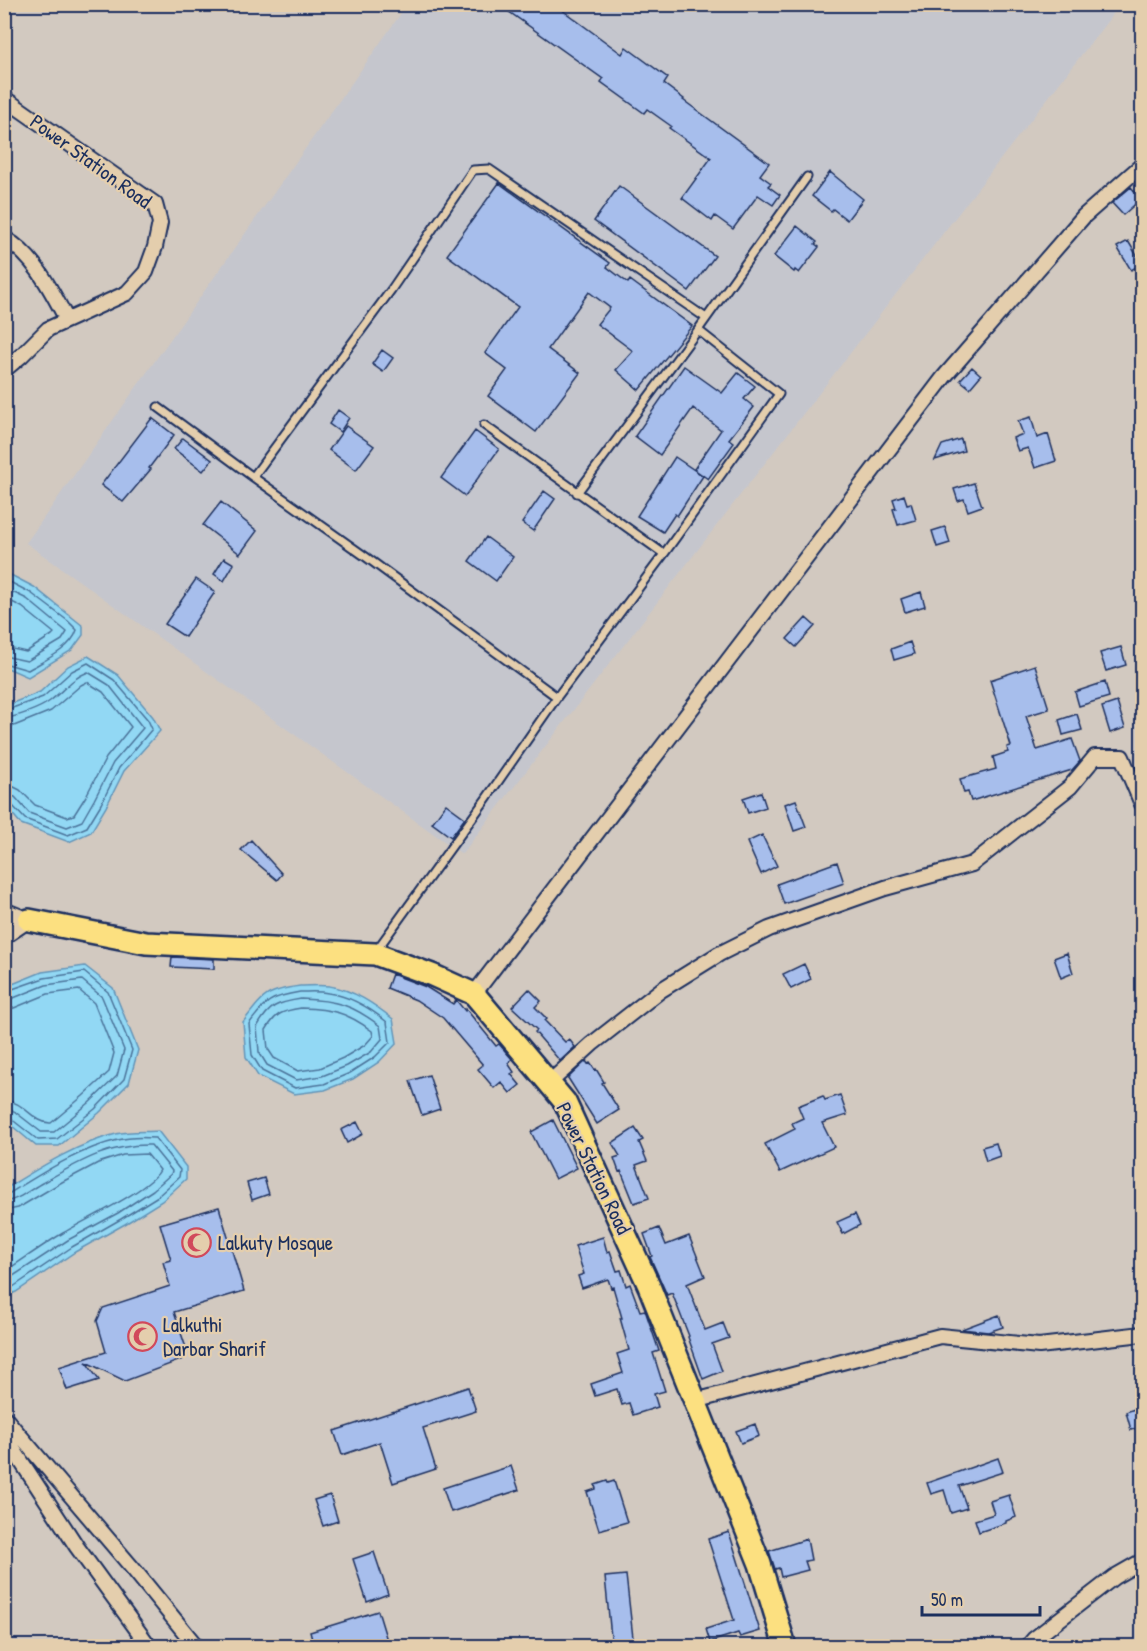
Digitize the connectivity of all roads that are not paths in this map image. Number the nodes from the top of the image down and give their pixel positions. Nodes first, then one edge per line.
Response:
1 (4, 98) edge
2 (1143, 165) edge
3 (807, 177) dead end
4 (4, 238) edge
5 (706, 318) junction
6 (67, 320) junction
7 (698, 330) junction
8 (4, 370) edge
9 (158, 407) dead end
10 (484, 425) dead end
11 (253, 477) junction
12 (577, 493) junction
13 (664, 554) junction
14 (557, 697) junction
15 (1143, 804) edge
16 (4, 910) edge
17 (29, 920) junction
18 (4, 937) edge
19 (375, 954) junction
20 (474, 994) junction
21 (549, 1083) junction
22 (1143, 1334) edge
23 (695, 1401) junction
24 (4, 1417) edge
25 (4, 1435) edge
26 (1143, 1561) edge
27 (149, 1647) edge
28 (196, 1647) edge
29 (785, 1647) edge
30 (1028, 1647) edge

1 - 6 street, Power Station Road
2 - 20 street
3 - 5 lane
4 - 6 street
5 - 7 lane
5 - 11 lane
6 - 8 street, Power Station Road
7 - 12 lane
7 - 13 lane
9 - 11 lane
10 - 12 lane
11 - 14 lane
12 - 13 lane
13 - 14 lane
14 - 19 lane
15 - 21 street
16 - 17 street, Power Station Road
17 - 18 street
17 - 19 main road, Power Station Road
19 - 20 main road, Power Station Road
20 - 21 main road, Power Station Road
21 - 23 main road, Power Station Road
22 - 23 street
23 - 29 main road, Power Station Road
24 - 28 street
25 - 27 street
26 - 30 street

